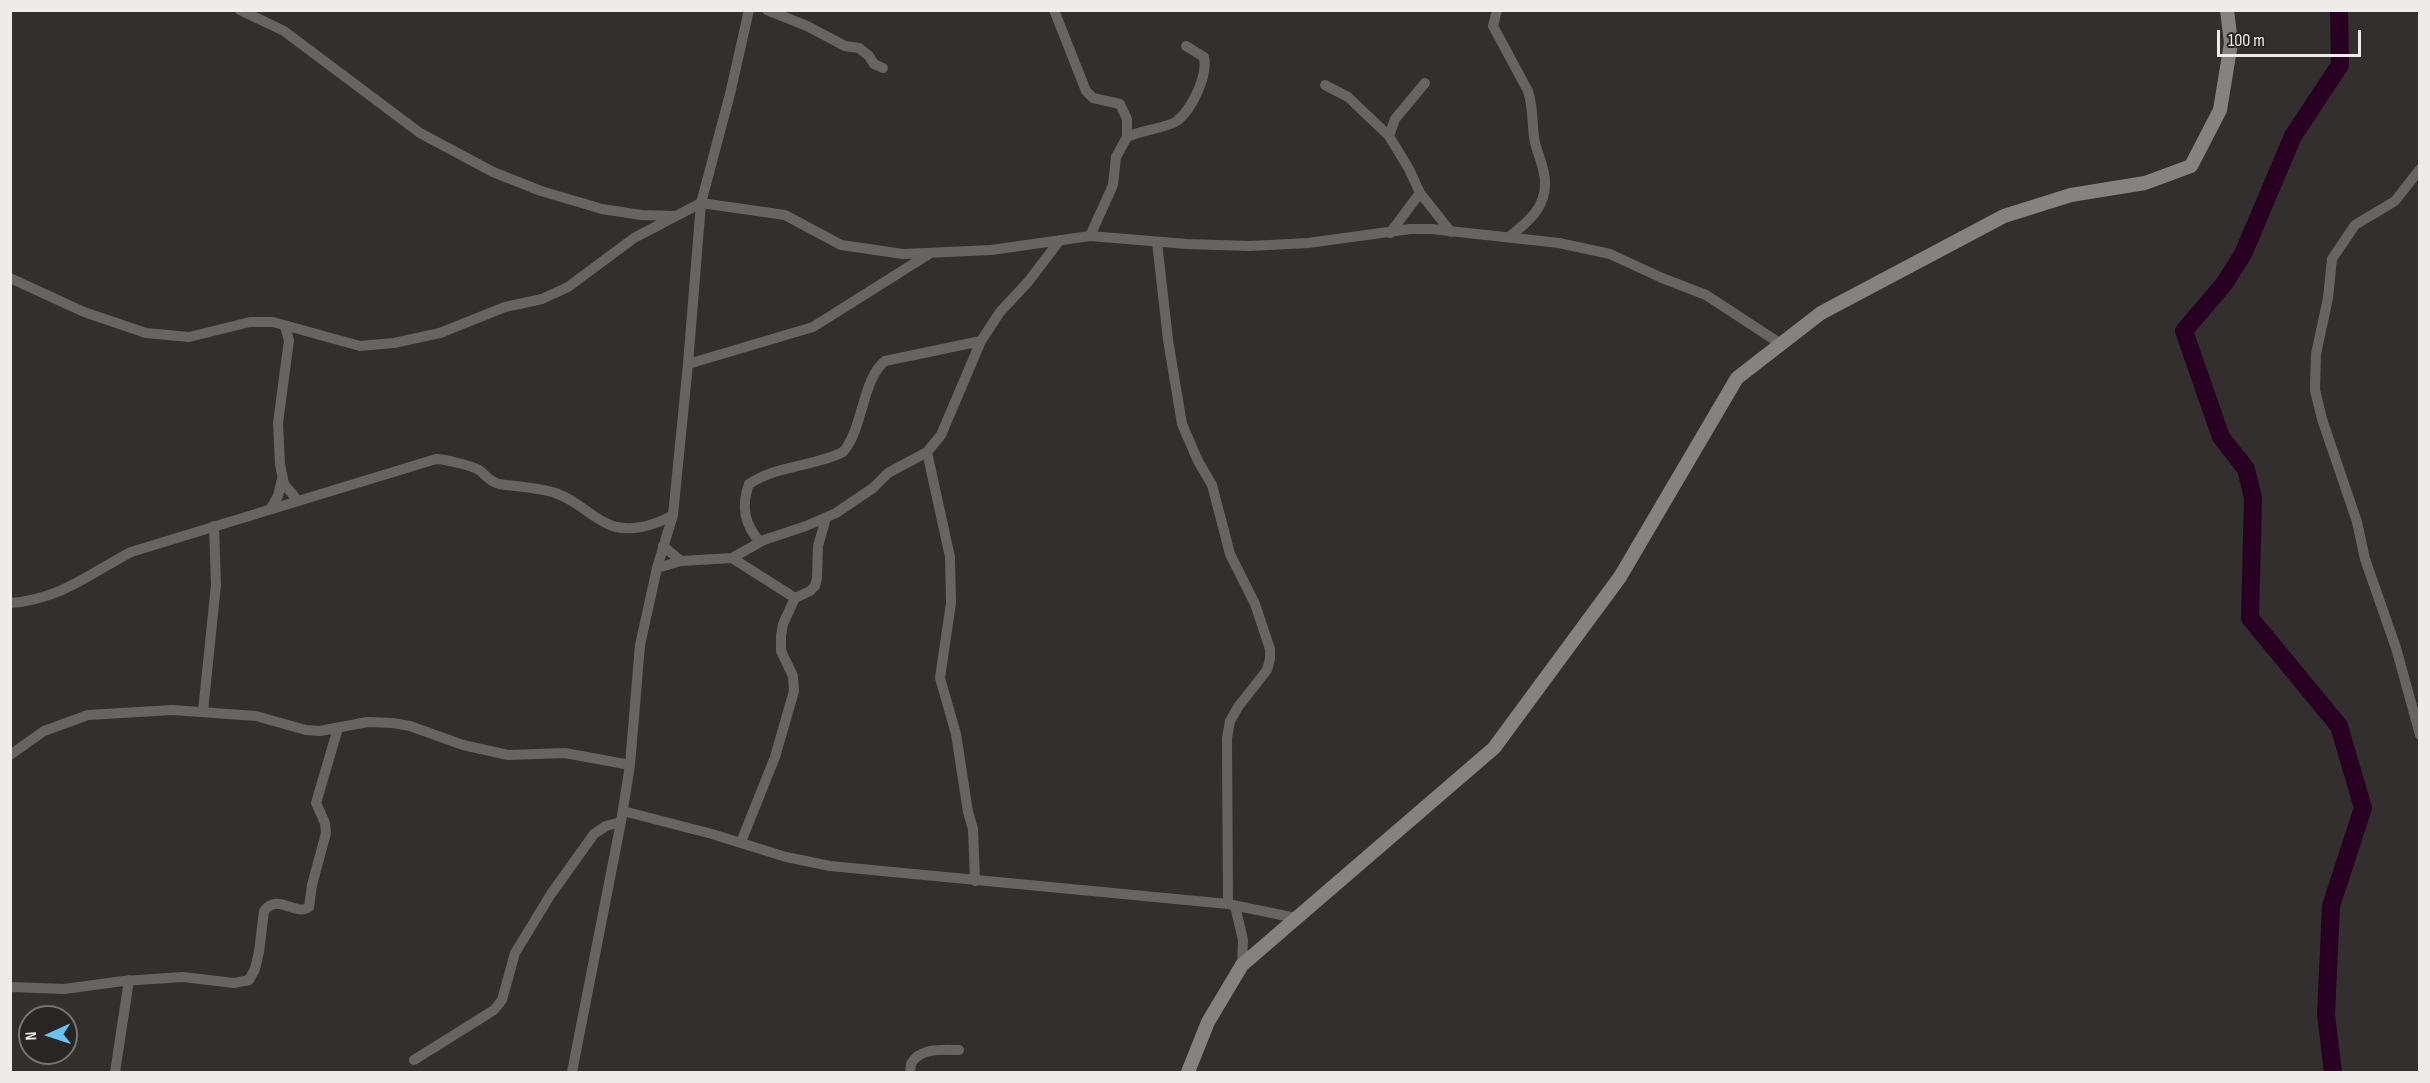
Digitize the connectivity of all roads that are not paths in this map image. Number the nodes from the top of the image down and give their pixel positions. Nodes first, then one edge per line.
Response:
1 (240, 10) edge
2 (749, 10) edge
3 (767, 10) edge
4 (1054, 10) edge
5 (1497, 10) edge
6 (2227, 10) edge
7 (1186, 46) dead end
8 (883, 68) dead end
9 (1425, 83) dead end
10 (1325, 85) dead end
11 (1389, 136) junction
12 (1127, 137) junction
13 (2420, 169) edge
14 (1420, 193) junction
15 (701, 203) junction
16 (676, 216) junction
17 (1451, 232) junction
18 (1390, 233) junction
19 (1090, 236) junction
20 (1509, 237) junction
21 (1060, 240) junction
22 (1157, 242) junction
23 (929, 254) junction
24 (10, 278) edge
25 (285, 327) junction
26 (299, 330) junction
27 (289, 340) junction
28 (981, 341) junction
29 (1781, 344) junction
30 (688, 364) junction
31 (927, 452) junction
32 (282, 478) junction
33 (298, 501) junction
34 (271, 508) junction
35 (673, 515) junction
36 (826, 518) junction
37 (214, 526) junction
38 (760, 542) junction
39 (663, 546) junction
40 (732, 558) junction
41 (681, 561) junction
42 (657, 568) junction
43 (795, 598) junction
44 (10, 603) edge
45 (203, 711) junction
46 (338, 728) junction
47 (2420, 735) edge
48 (10, 754) edge
49 (630, 765) junction
50 (622, 816) junction
51 (741, 842) junction
52 (975, 881) junction
53 (1232, 905) junction
54 (1296, 918) junction
55 (1242, 965) junction
56 (129, 980) junction
57 (10, 987) edge
58 (959, 1050) dead end
59 (414, 1060) dead end
60 (115, 1072) edge
61 (573, 1072) edge
62 (910, 1072) edge
63 (1188, 1072) edge

1 - 16 street
2 - 15 street
3 - 8 street
4 - 12 street
5 - 20 street
6 - 29 street
7 - 12 street
9 - 11 street
10 - 11 street
11 - 14 street
12 - 19 street
13 - 47 street
14 - 17 street
14 - 18 street
15 - 16 street
15 - 23 street
15 - 30 street
16 - 26 street
17 - 18 street
17 - 20 street
18 - 22 street
19 - 21 street
19 - 22 street
20 - 29 street
21 - 23 street
21 - 28 street
22 - 53 street
23 - 30 street
24 - 25 street
25 - 26 street
25 - 27 street
26 - 27 street
27 - 32 street
28 - 31 street
28 - 38 street
29 - 54 street
30 - 35 street
31 - 36 street
31 - 52 street
32 - 33 street
32 - 34 street
33 - 34 street
33 - 35 street
34 - 37 street
35 - 39 street
36 - 38 street
36 - 43 street
37 - 44 street
37 - 45 street
38 - 40 street
39 - 41 street
39 - 42 street
40 - 41 street
40 - 43 street
41 - 42 street
42 - 49 street
43 - 51 street
45 - 46 street
45 - 48 street
46 - 49 street
46 - 56 street
49 - 50 street
50 - 51 street
50 - 59 street
50 - 61 street
51 - 52 street
52 - 53 street
53 - 54 street
53 - 55 street
54 - 55 street
55 - 63 street
56 - 57 street
56 - 60 street
58 - 62 street

